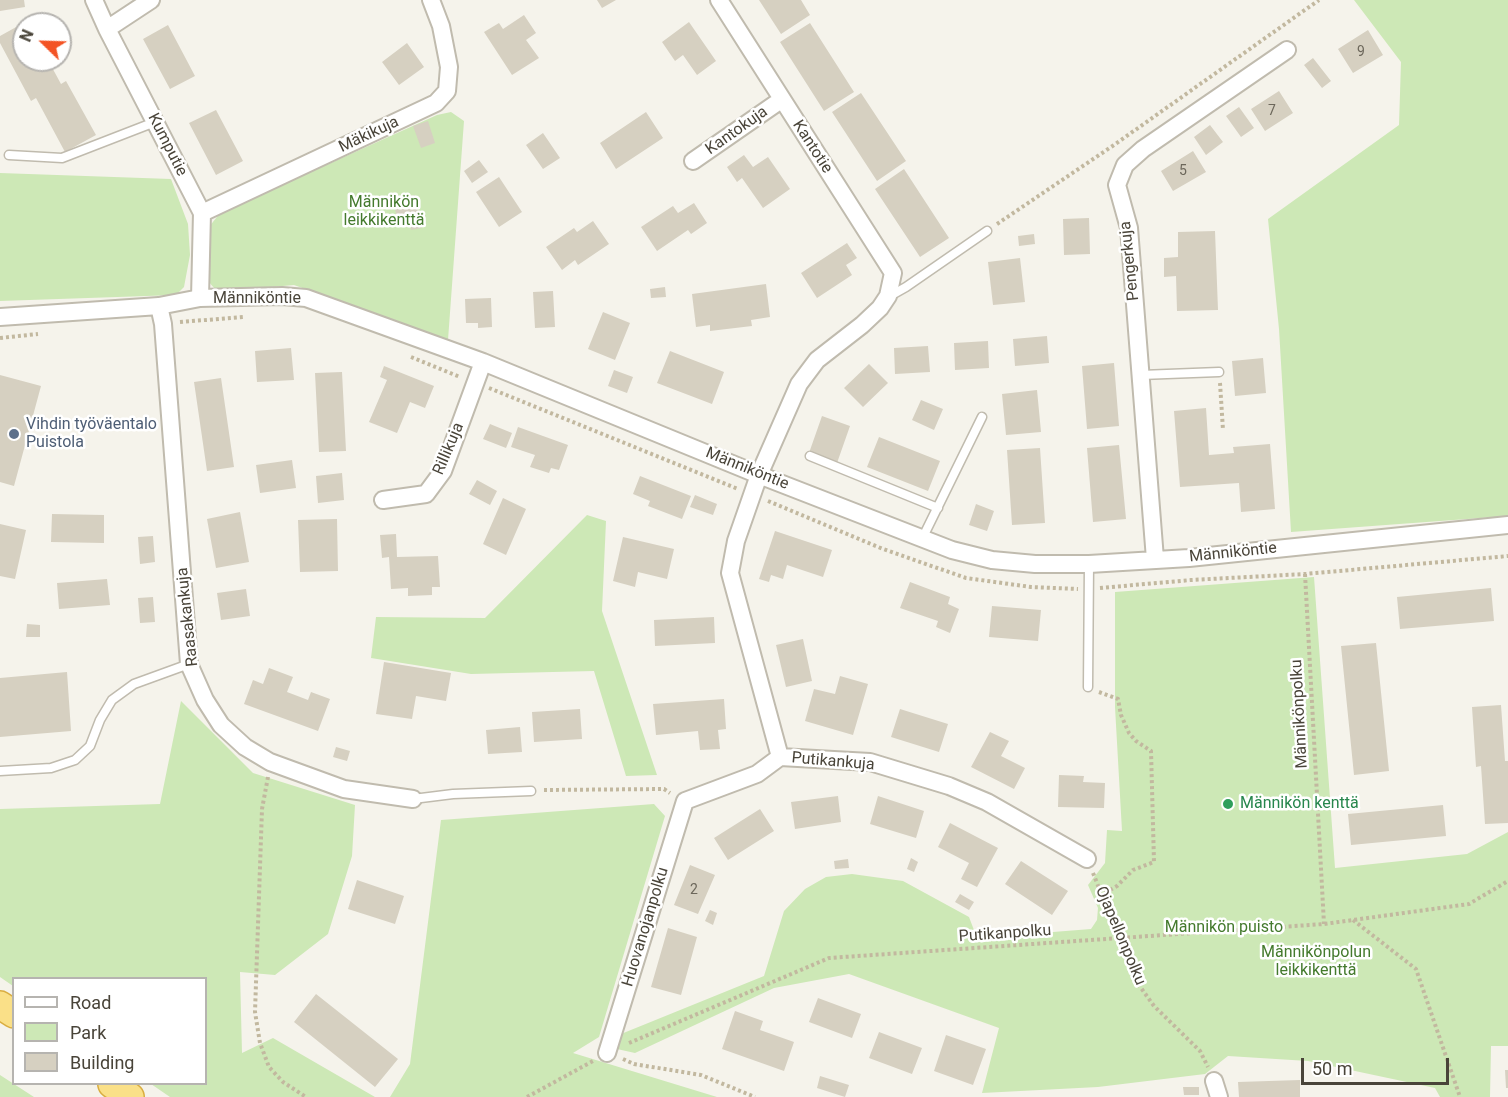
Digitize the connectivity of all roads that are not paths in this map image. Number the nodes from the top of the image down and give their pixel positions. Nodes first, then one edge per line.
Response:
1 (93, 0) edge
2 (151, 0) edge
3 (431, 0) edge
4 (719, 0) edge
5 (106, 30) junction
6 (1287, 50) dead end
7 (781, 100) junction
8 (155, 122) junction
9 (9, 156) dead end
10 (693, 161) dead end
11 (202, 213) junction
12 (987, 231) road end
13 (888, 296) junction
14 (200, 298) junction
15 (159, 306) junction
16 (0, 317) edge
17 (483, 362) junction
18 (1219, 372) road end
19 (1141, 375) junction
20 (982, 417) dead end
21 (810, 456) dead end
22 (759, 475) junction
23 (383, 500) dead end
24 (938, 508) junction
25 (1508, 525) edge
26 (922, 539) junction
27 (1155, 559) junction
28 (1089, 564) junction
29 (189, 664) junction
30 (1088, 687) road end
31 (780, 757) junction
32 (0, 771) edge
33 (531, 791) road end
34 (413, 799) joint
35 (1087, 859) road end
36 (608, 1053) road end
37 (115, 1085) edge
38 (130, 1097) edge

1 - 5 street, Kumputie
2 - 5 street
3 - 11 street, Mäkikuja
4 - 7 street, Kantotie
5 - 8 street, Kumputie
6 - 19 street, Pengerkuja
7 - 10 street, Kantokuja
7 - 13 street, Kantotie
8 - 9 lane
8 - 11 street, Kumputie
11 - 14 street, Kumputie
12 - 13 lane
13 - 22 street
14 - 15 street, Männiköntie
14 - 17 street, Männiköntie
15 - 16 street, Männiköntie
15 - 29 street, Raasakankuja
17 - 22 street, Männiköntie
17 - 23 street, Rillikuja
18 - 19 lane
19 - 27 street, Pengerkuja
20 - 24 lane
21 - 24 lane
22 - 26 street, Männiköntie
22 - 31 street, Putikankuja
24 - 26 lane
25 - 27 street, Männiköntie
26 - 28 street, Männiköntie
27 - 28 street, Männiköntie
28 - 30 lane
29 - 32 lane
29 - 34 street, Raasakankuja
31 - 35 street, Putikankuja
31 - 36 street, Huovanojanpolku
33 - 34 lane, Raasakankuja
37 - 38 highway

